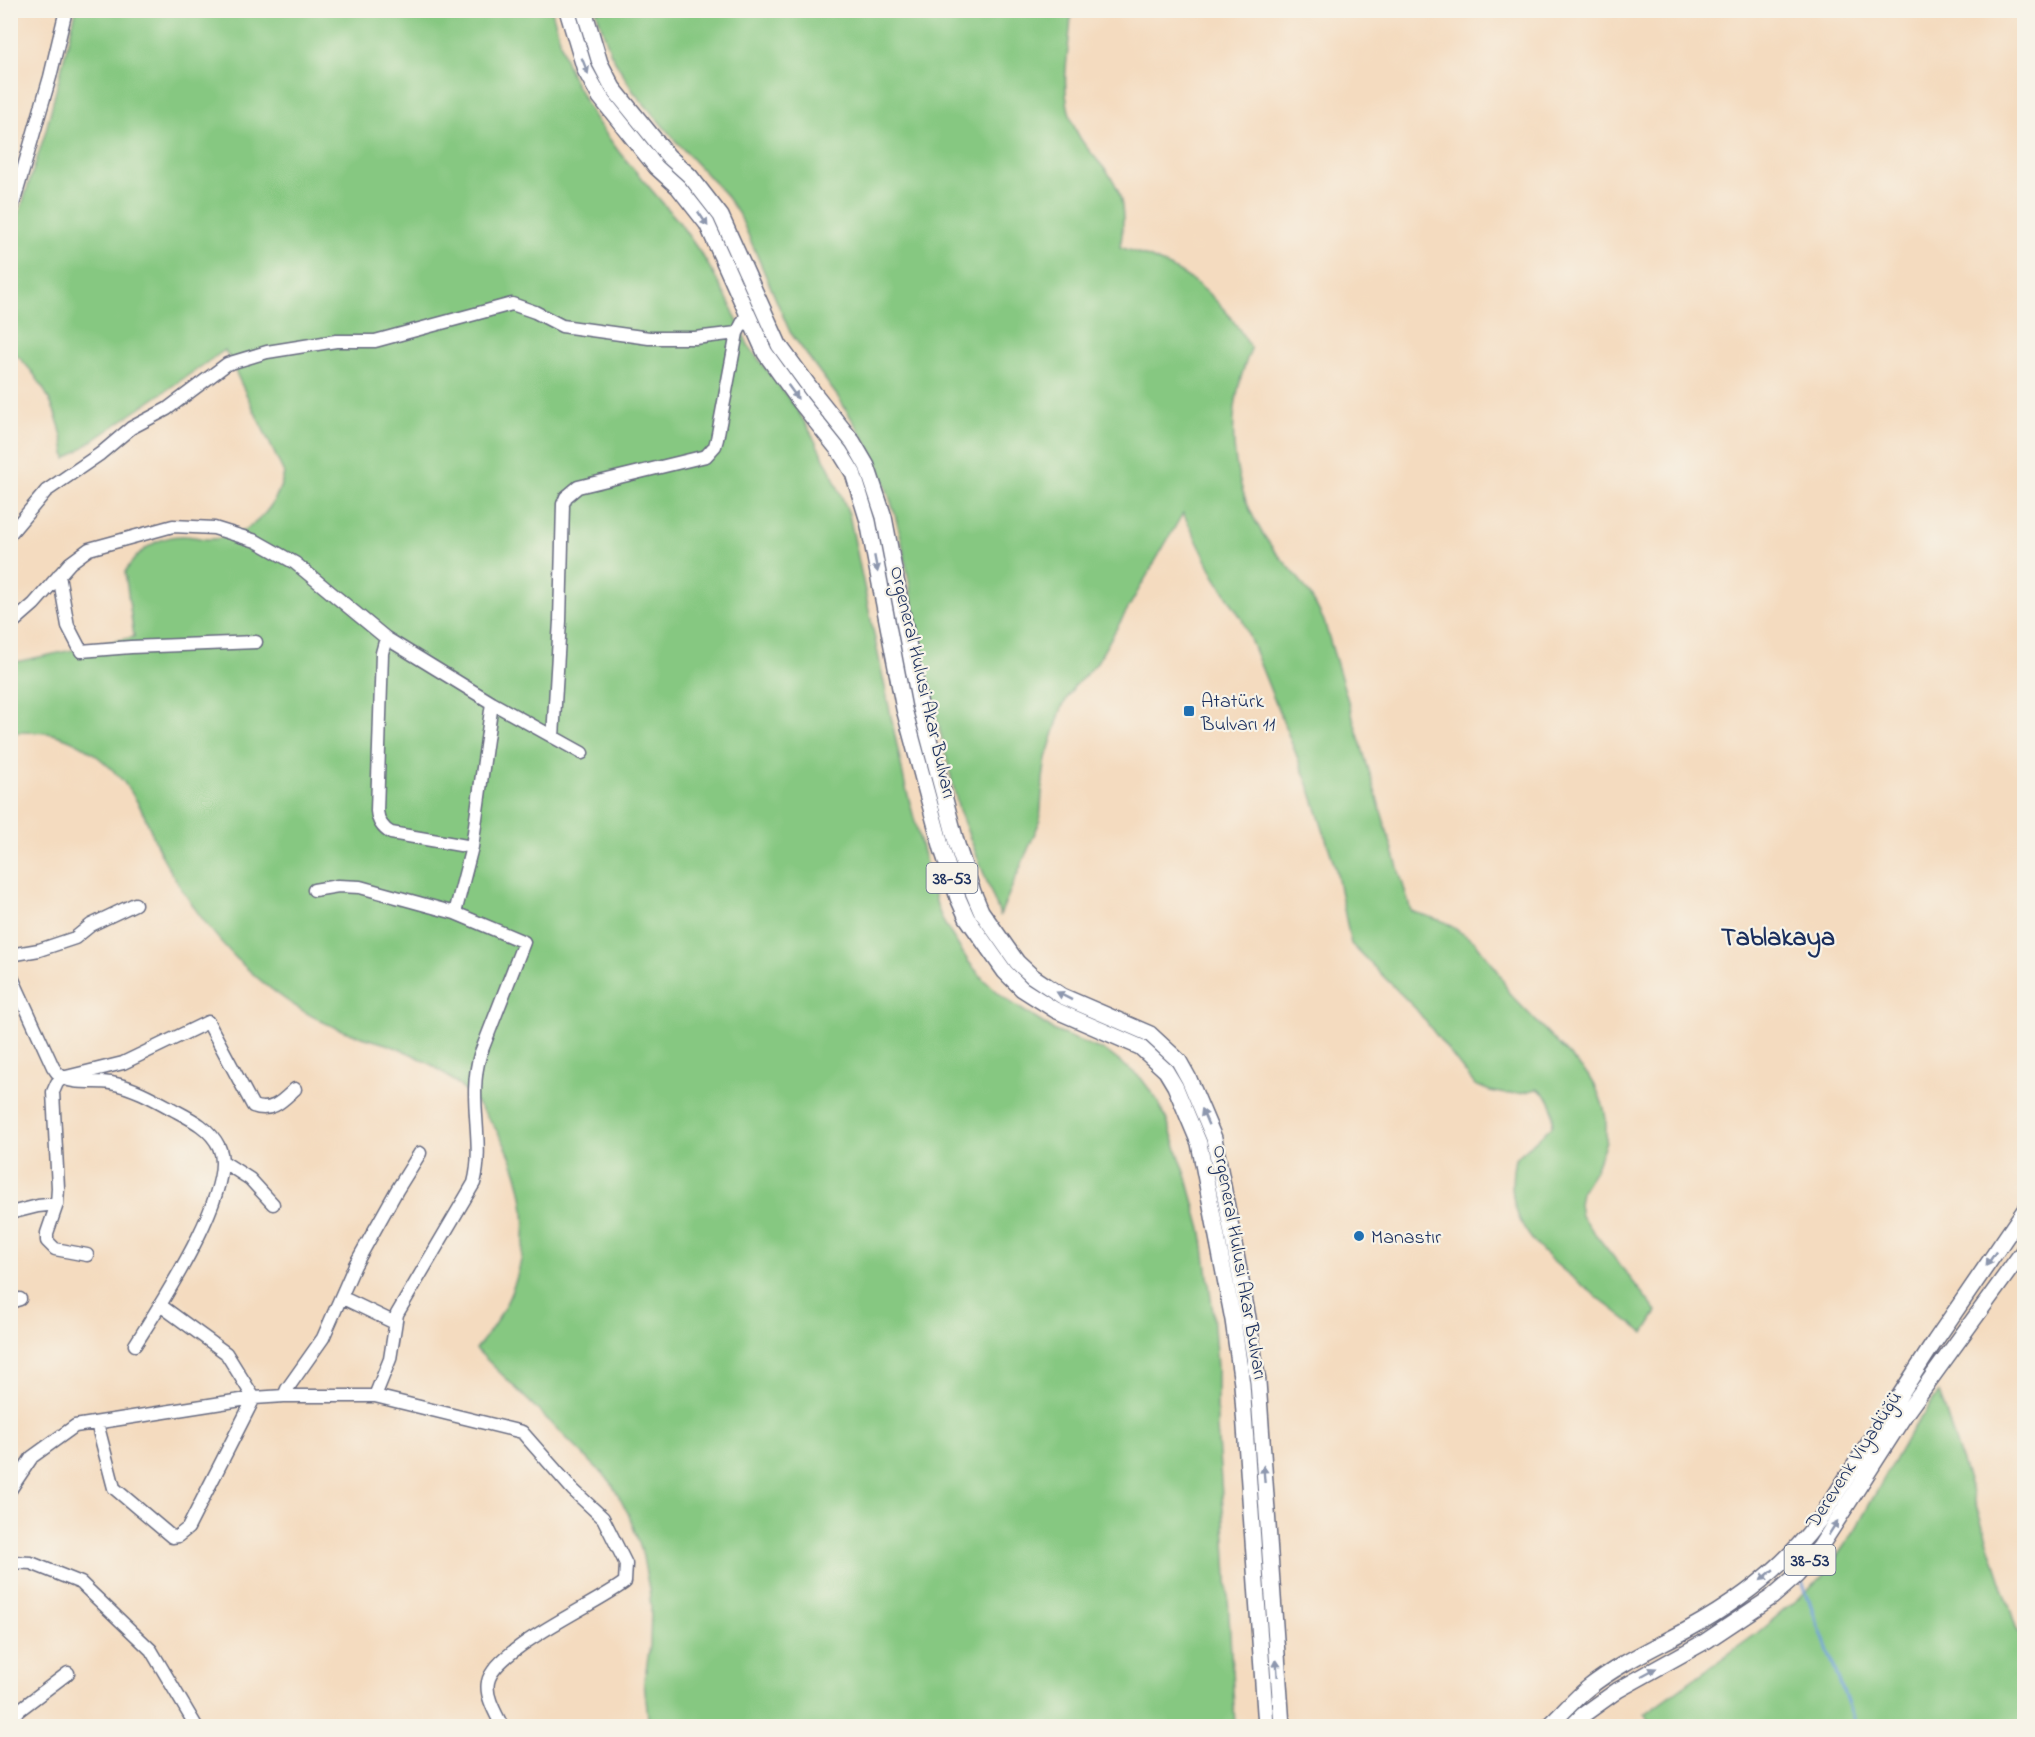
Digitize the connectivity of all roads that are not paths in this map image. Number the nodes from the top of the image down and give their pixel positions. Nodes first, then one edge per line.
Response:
1 (66, 10) edge
2 (567, 10) edge
3 (584, 10) edge
4 (10, 215) edge
5 (747, 314) junction
6 (737, 333) junction
7 (10, 534) edge
8 (59, 575) junction
9 (10, 625) edge
10 (386, 638) junction
11 (256, 642) dead end
12 (492, 703) junction
13 (553, 737) junction
14 (582, 753) dead end
15 (472, 847) junction
16 (314, 890) dead end
17 (135, 904) dead end
18 (455, 913) junction
19 (10, 955) edge
20 (10, 974) edge
21 (62, 1078) junction
22 (295, 1089) dead end
23 (420, 1153) dead end
24 (222, 1161) junction
25 (57, 1204) junction
26 (273, 1204) dead end
27 (2025, 1211) edge
28 (10, 1213) edge
29 (87, 1255) dead end
30 (2022, 1257) edge
31 (341, 1297) junction
32 (160, 1305) junction
33 (394, 1323) junction
34 (135, 1345) dead end
35 (284, 1396) junction
36 (375, 1396) junction
37 (254, 1398) junction
38 (97, 1422) junction
39 (10, 1490) edge
40 (10, 1562) edge
41 (68, 1673) dead end
42 (10, 1717) edge
43 (196, 1726) edge
44 (502, 1726) edge
45 (1266, 1726) edge
46 (1282, 1726) edge
47 (1549, 1726) edge
48 (1572, 1726) edge

1 - 4 street
2 -> 5 main road, Orgeneral Hulusi Akar Bulvarı / 38-53
46 -> 3 main road, Orgeneral Hulusi Akar Bulvarı / 38-53
5 - 6 street
5 -> 45 main road, Orgeneral Hulusi Akar Bulvarı / 38-53
6 - 7 street
6 - 13 street
8 - 9 street
8 - 10 street
8 - 11 street
10 - 12 street
10 - 15 street
12 - 13 street
12 - 15 street
13 - 14 street
15 - 18 street
16 - 18 street
17 - 19 street
18 - 33 street
20 - 21 street
21 - 22 street
21 - 24 street
21 - 25 street
23 - 31 street
24 - 26 street
24 - 32 street
25 - 28 street
25 - 29 street
27 -> 47 main road, Derevenk Viyadüğü / 38-53
48 -> 30 main road, Derevenk Viyadüğü / 38-53
31 - 33 street
31 - 35 street
32 - 34 street
32 - 37 street
33 - 36 street
35 - 36 street
35 - 37 street
36 - 44 street
37 - 38 street
37 - 38 street
38 - 39 street
40 - 43 street
41 - 42 street

